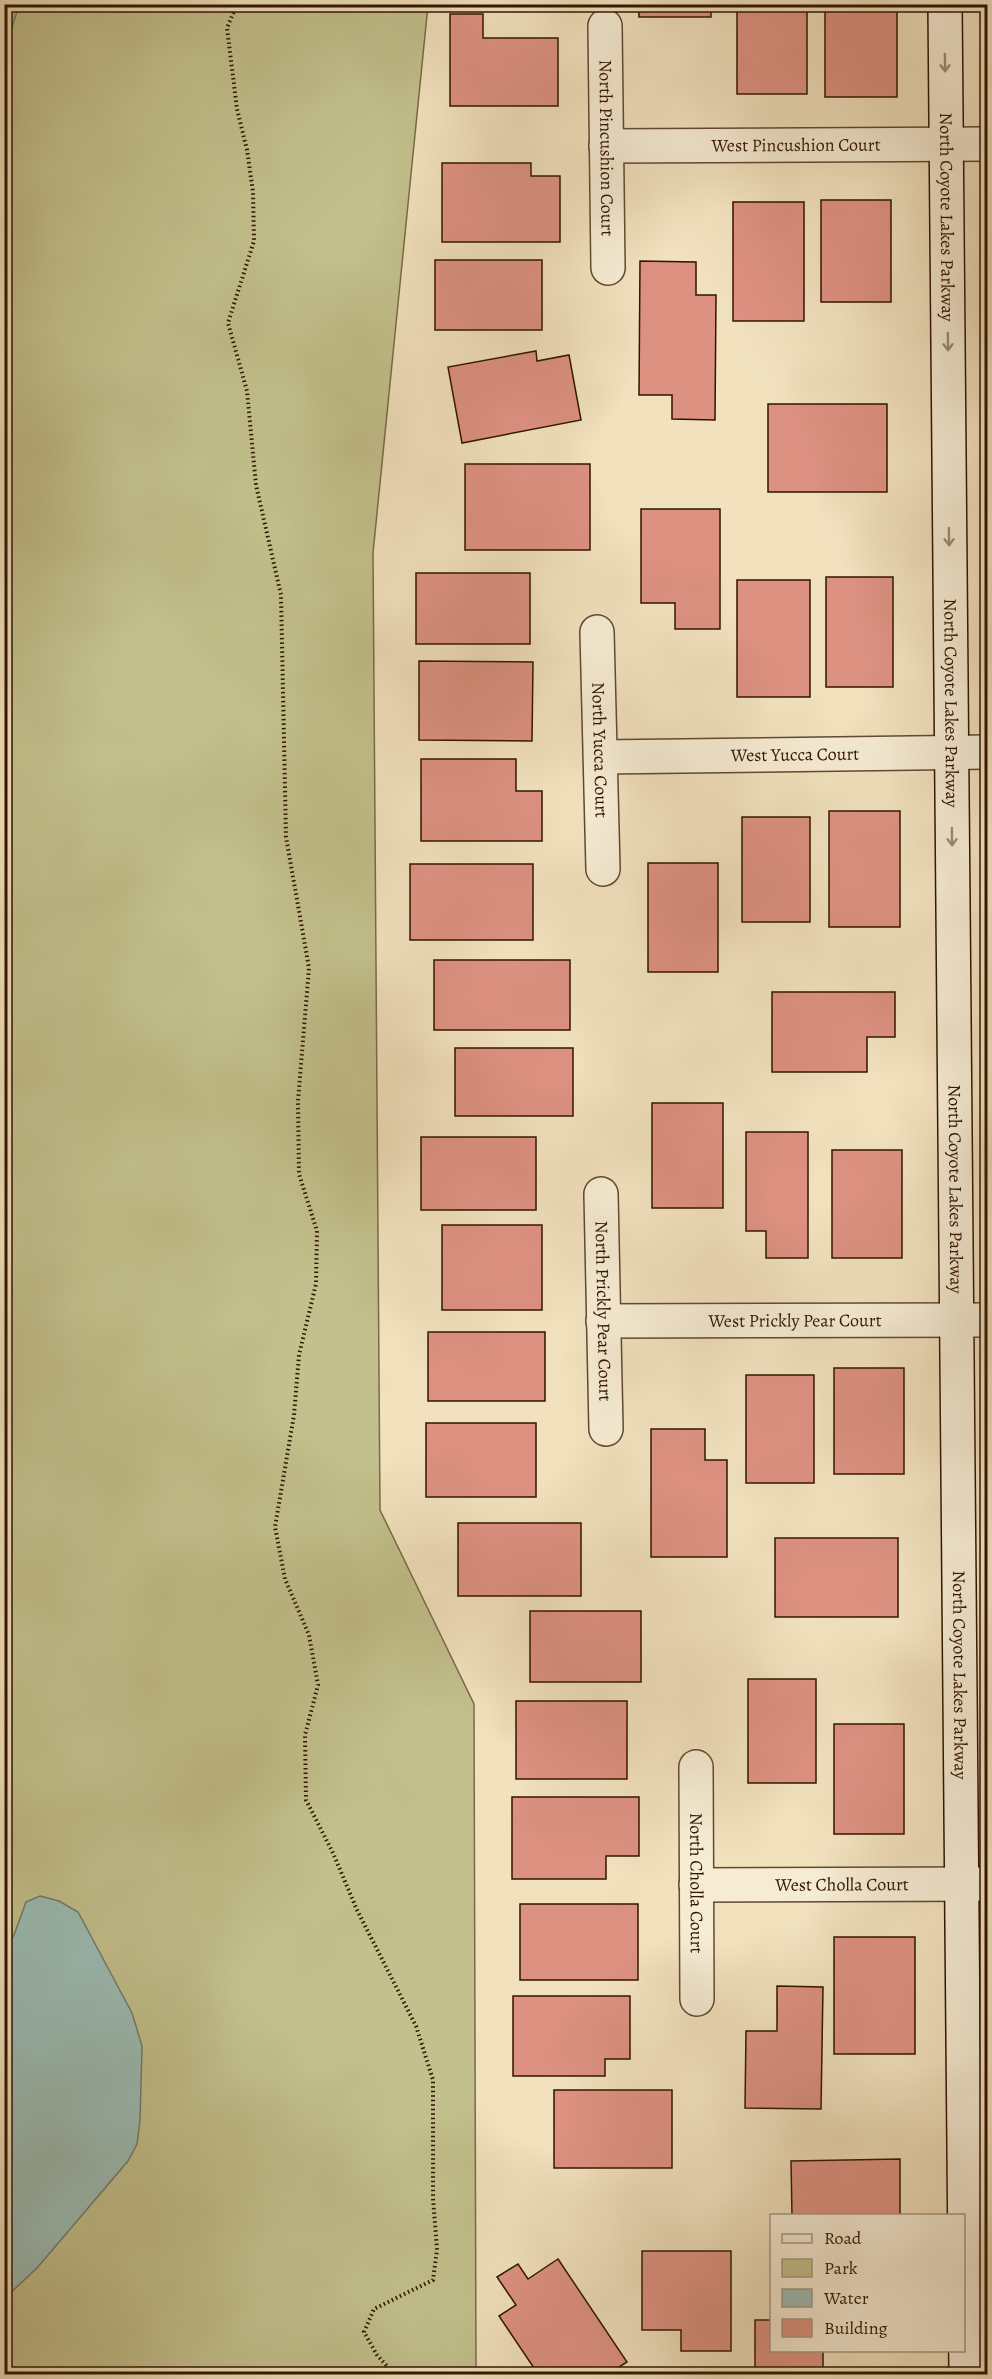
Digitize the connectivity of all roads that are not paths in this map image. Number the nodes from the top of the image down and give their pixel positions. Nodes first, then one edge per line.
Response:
1 (945, 4) edge
2 (605, 26) dead end
3 (946, 144) junction
4 (987, 144) edge
5 (606, 146) junction
6 (608, 268) dead end
7 (597, 632) dead end
8 (951, 752) junction
9 (987, 752) edge
10 (600, 758) junction
11 (603, 869) dead end
12 (600, 1194) dead end
13 (972, 1320) edge
14 (603, 1321) junction
15 (606, 1429) dead end
16 (696, 1767) dead end
17 (974, 1884) edge
18 (696, 1885) junction
19 (697, 1999) dead end
20 (966, 2374) edge

1 -> 3 street, North Coyote Lakes Parkway
2 - 5 street, North Pincushion Court
3 - 4 street, West Pincushion Court
3 - 5 street, West Pincushion Court
3 -> 8 street, North Coyote Lakes Parkway
5 - 6 street, North Pincushion Court
7 - 10 street, North Yucca Court
8 - 9 street, West Yucca Court
8 - 10 street, West Yucca Court
8 -> 13 street, North Coyote Lakes Parkway
10 - 11 street, North Yucca Court
12 - 14 street, North Prickly Pear Court
13 - 14 street, West Prickly Pear Court
13 - 17 street, North Coyote Lakes Parkway
14 - 15 street, North Prickly Pear Court
16 - 18 street, North Cholla Court
17 - 18 street, West Cholla Court
17 - 20 street, North Coyote Lakes Parkway
18 - 19 street, North Cholla Court

